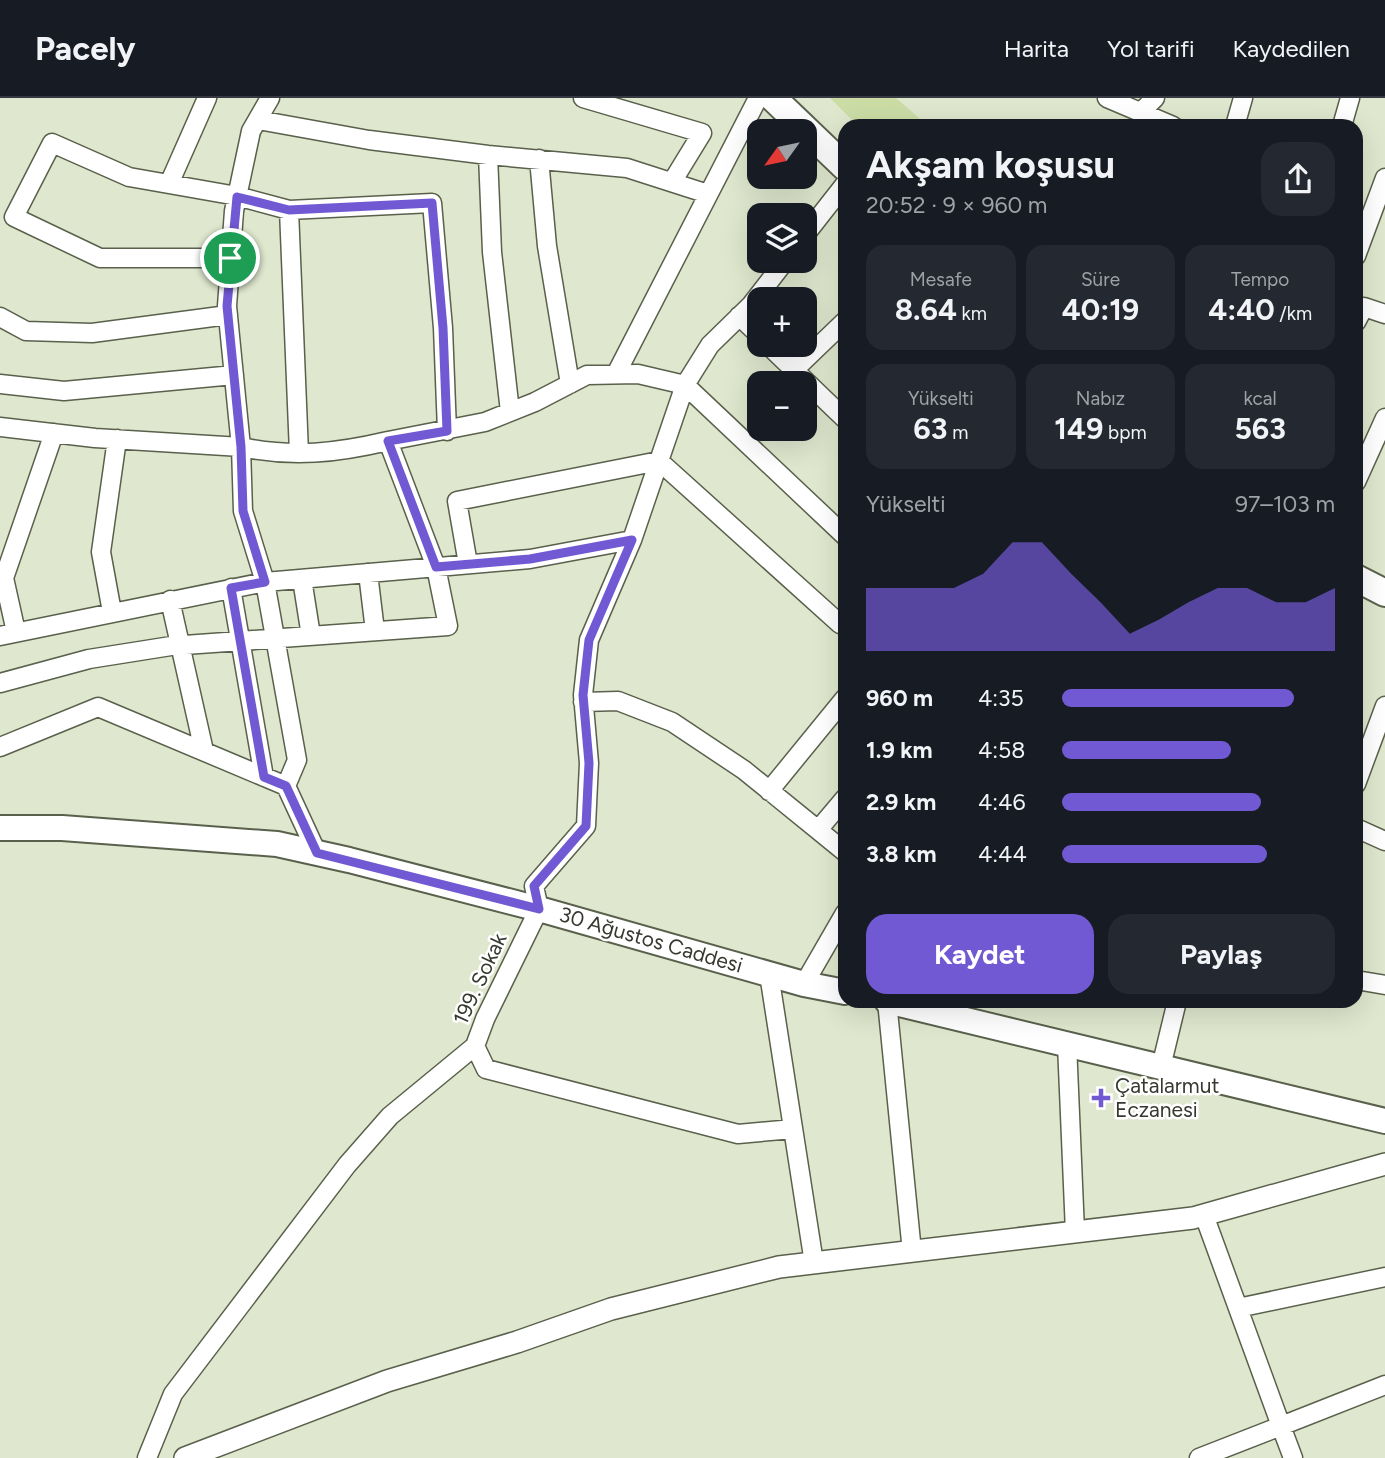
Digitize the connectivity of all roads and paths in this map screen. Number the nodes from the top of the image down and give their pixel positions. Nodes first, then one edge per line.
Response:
1 (208, 98) edge
2 (270, 98) edge
3 (583, 98) edge
4 (758, 98) edge
5 (773, 98) edge
6 (795, 98) edge
7 (1107, 98) edge
8 (1155, 98) edge
9 (1243, 98) edge
10 (1350, 98) edge
11 (1140, 113) junction
12 (1155, 119) edge
13 (1237, 119) edge
14 (1344, 119) edge
15 (258, 120) junction
16 (838, 142) edge
17 (488, 155) junction
18 (539, 159) junction
19 (838, 160) edge
20 (1385, 178) edge
21 (672, 182) junction
22 (169, 184) junction
23 (838, 193) edge
24 (708, 194) junction
25 (237, 197) junction
26 (289, 210) junction
27 (817, 220) edge
28 (1363, 237) edge
29 (230, 258) junction
30 (775, 273) edge
31 (1363, 311) edge
32 (1385, 314) edge
33 (228, 315) junction
34 (739, 316) junction
35 (0, 317) edge
36 (747, 324) edge
37 (838, 328) edge
38 (780, 357) edge
39 (794, 370) junction
40 (616, 374) junction
41 (234, 375) junction
42 (0, 384) edge
43 (570, 384) junction
44 (685, 384) junction
45 (838, 406) edge
46 (510, 412) junction
47 (1385, 418) edge
48 (4, 427) edge
49 (447, 431) junction
50 (54, 433) junction
51 (117, 439) junction
52 (388, 441) junction
53 (0, 445) edge
54 (241, 447) junction
55 (299, 453) junction
56 (659, 461) junction
57 (1363, 467) edge
58 (838, 529) edge
59 (632, 540) junction
60 (1363, 563) edge
61 (468, 565) junction
62 (436, 567) junction
63 (368, 573) junction
64 (1385, 573) edge
65 (2, 575) edge
66 (302, 579) junction
67 (265, 582) junction
68 (1363, 582) edge
69 (231, 588) junction
70 (1385, 593) edge
71 (170, 600) junction
72 (112, 612) junction
73 (838, 622) edge
74 (375, 631) junction
75 (8, 634) edge
76 (311, 636) junction
77 (276, 638) junction
78 (240, 641) junction
79 (180, 646) junction
80 (0, 683) edge
81 (583, 702) junction
82 (1385, 706) edge
83 (838, 707) edge
84 (0, 747) edge
85 (204, 751) junction
86 (1363, 765) edge
87 (264, 777) junction
88 (286, 786) junction
89 (769, 791) junction
90 (838, 806) edge
91 (0, 828) edge
92 (818, 830) junction
93 (1363, 831) edge
94 (1385, 841) edge
95 (838, 846) edge
96 (317, 853) junction
97 (539, 909) junction
98 (838, 925) edge
99 (769, 974) junction
100 (1363, 981) edge
101 (804, 984) junction
102 (1385, 985) edge
103 (838, 991) edge
104 (888, 1008) edge
105 (916, 1008) edge
106 (1175, 1008) edge
107 (1067, 1044) junction
108 (475, 1046) junction
109 (1161, 1067) junction
110 (1385, 1121) edge
111 (793, 1129) junction
112 (1385, 1164) edge
113 (1205, 1215) junction
114 (1075, 1232) junction
115 (912, 1252) junction
116 (814, 1263) junction
117 (1385, 1277) edge
118 (1238, 1308) junction
119 (1385, 1385) edge
120 (1281, 1426) junction
121 (147, 1458) edge
122 (185, 1458) edge
123 (1199, 1458) edge
124 (1293, 1458) edge

1 - 22 street
2 - 15 street
3 - 21 street
4 - 24 street
5 - 19 main road
6 - 16 main road
7 - 11 street
8 - 11 street
9 - 13 street
10 - 14 street
11 - 12 street
15 - 17 street
15 - 25 street
17 - 18 street
17 - 46 street
18 - 21 street
18 - 43 street
20 - 28 street
21 - 24 street
22 - 25 street
22 - 29 street
23 - 27 street
24 - 40 street
25 - 26 street
25 - 29 street
26 - 49 street
26 - 55 street
29 - 33 street
30 - 34 street
31 - 32 street
33 - 35 street
33 - 41 street
34 - 36 street
34 - 44 street
37 - 39 street
38 - 39 street
39 - 45 street
40 - 43 street
40 - 44 street
41 - 42 street
41 - 54 street
43 - 46 street
44 - 56 street
44 - 58 street
46 - 49 street
47 - 57 street
48 - 50 street
48 - 53 street
49 - 52 street
50 - 51 street
50 - 65 street
51 - 54 street
51 - 72 street
52 - 55 street
52 - 62 street
54 - 55 street
54 - 67 street
56 - 59 street
56 - 61 street
56 - 73 street
59 - 61 street
59 - 81 street
60 - 64 main road
61 - 62 street
62 - 63 street
62 - 74 street
63 - 66 street
63 - 74 street
65 - 75 street
66 - 67 street
66 - 76 street
67 - 69 street
67 - 77 street
68 - 70 main road
69 - 71 street
69 - 78 street
71 - 72 street
71 - 79 street
72 - 75 street
74 - 76 street
76 - 77 street
77 - 78 street
77 - 88 street
78 - 79 street
78 - 87 street
79 - 80 street
79 - 85 street
81 - 89 street
81 - 97 street
82 - 86 street
83 - 89 street
84 - 85 street
85 - 87 street
87 - 88 street
88 - 96 street
89 - 92 street
90 - 92 street
91 - 96 main road, 30 Ağustos Caddesi
92 - 95 street
93 - 94 street
96 - 97 main road, 30 Ağustos Caddesi
97 - 99 main road, 30 Ağustos Caddesi
97 - 108 street, 199. Sokak
98 - 101 street
99 - 101 main road, 30 Ağustos Caddesi
99 - 111 street
100 - 102 street
101 - 103 main road, 30 Ağustos Caddesi
104 - 115 street
105 - 107 main road
106 - 109 street
107 - 109 main road
107 - 114 street
108 - 111 street, 199. Sokak
108 - 121 street
109 - 110 main road
111 - 116 street
112 - 113 street
113 - 114 street
113 - 118 street
114 - 115 street
115 - 116 street
116 - 122 street
117 - 118 street
118 - 120 street
119 - 120 street
120 - 123 street
120 - 124 street

